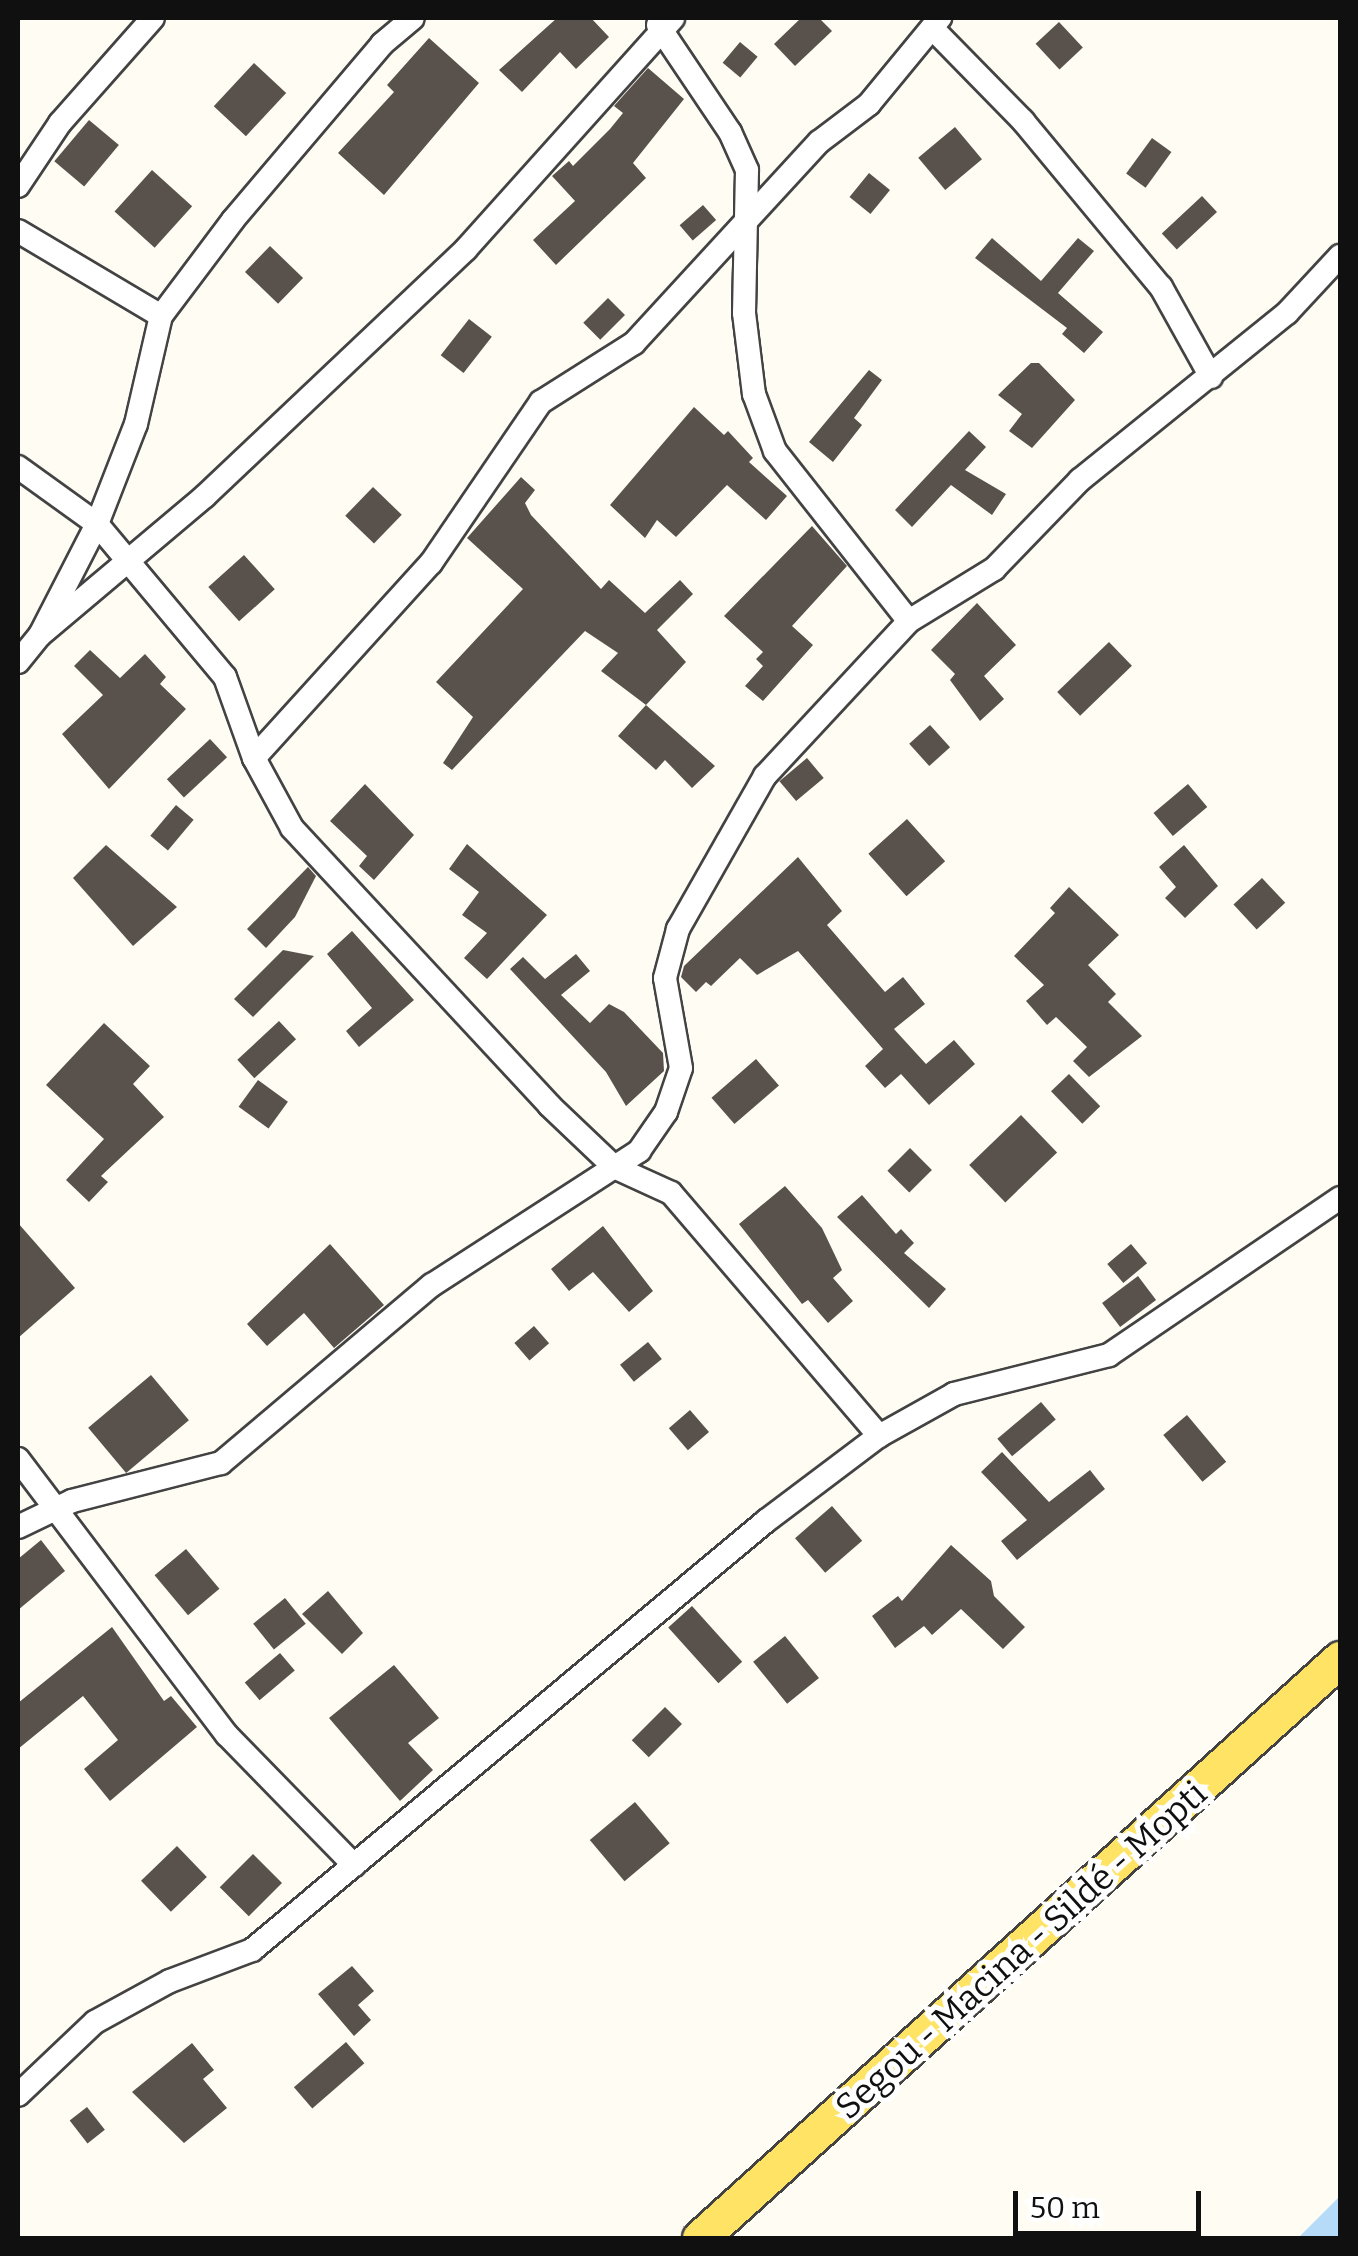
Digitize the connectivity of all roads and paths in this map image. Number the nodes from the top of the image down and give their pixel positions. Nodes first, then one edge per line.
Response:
1 (153, 18) edge
2 (413, 18) edge
3 (663, 24) edge
4 (936, 24) edge
5 (18, 186) edge
6 (743, 230) junction
7 (18, 231) edge
8 (1340, 256) edge
9 (161, 316) junction
10 (1211, 376) junction
11 (18, 468) edge
12 (98, 524) junction
13 (126, 558) junction
14 (909, 621) junction
15 (40, 635) junction
16 (18, 662) edge
17 (254, 758) junction
18 (614, 1168) junction
19 (1340, 1198) edge
20 (879, 1436) junction
21 (18, 1459) edge
22 (59, 1507) junction
23 (18, 1527) edge
24 (1340, 1659) edge
25 (354, 1864) junction
26 (18, 2095) edge
27 (700, 2238) edge

1 - 5 street
2 - 9 street
3 - 6 street
3 - 13 street
4 - 6 street
4 - 10 street
6 - 14 street
6 - 17 street
7 - 9 street
8 - 10 street
9 - 12 street
10 - 14 street
11 - 12 street
12 - 13 street
12 - 15 street
13 - 15 street
13 - 17 street
14 - 18 street
15 - 16 street
17 - 18 street
18 - 20 street
18 - 22 street
19 - 20 street
20 - 25 street
21 - 22 street
22 - 23 street
22 - 25 street
24 - 27 main road, Segou - Macina - Sildé - Mopti
25 - 26 street

